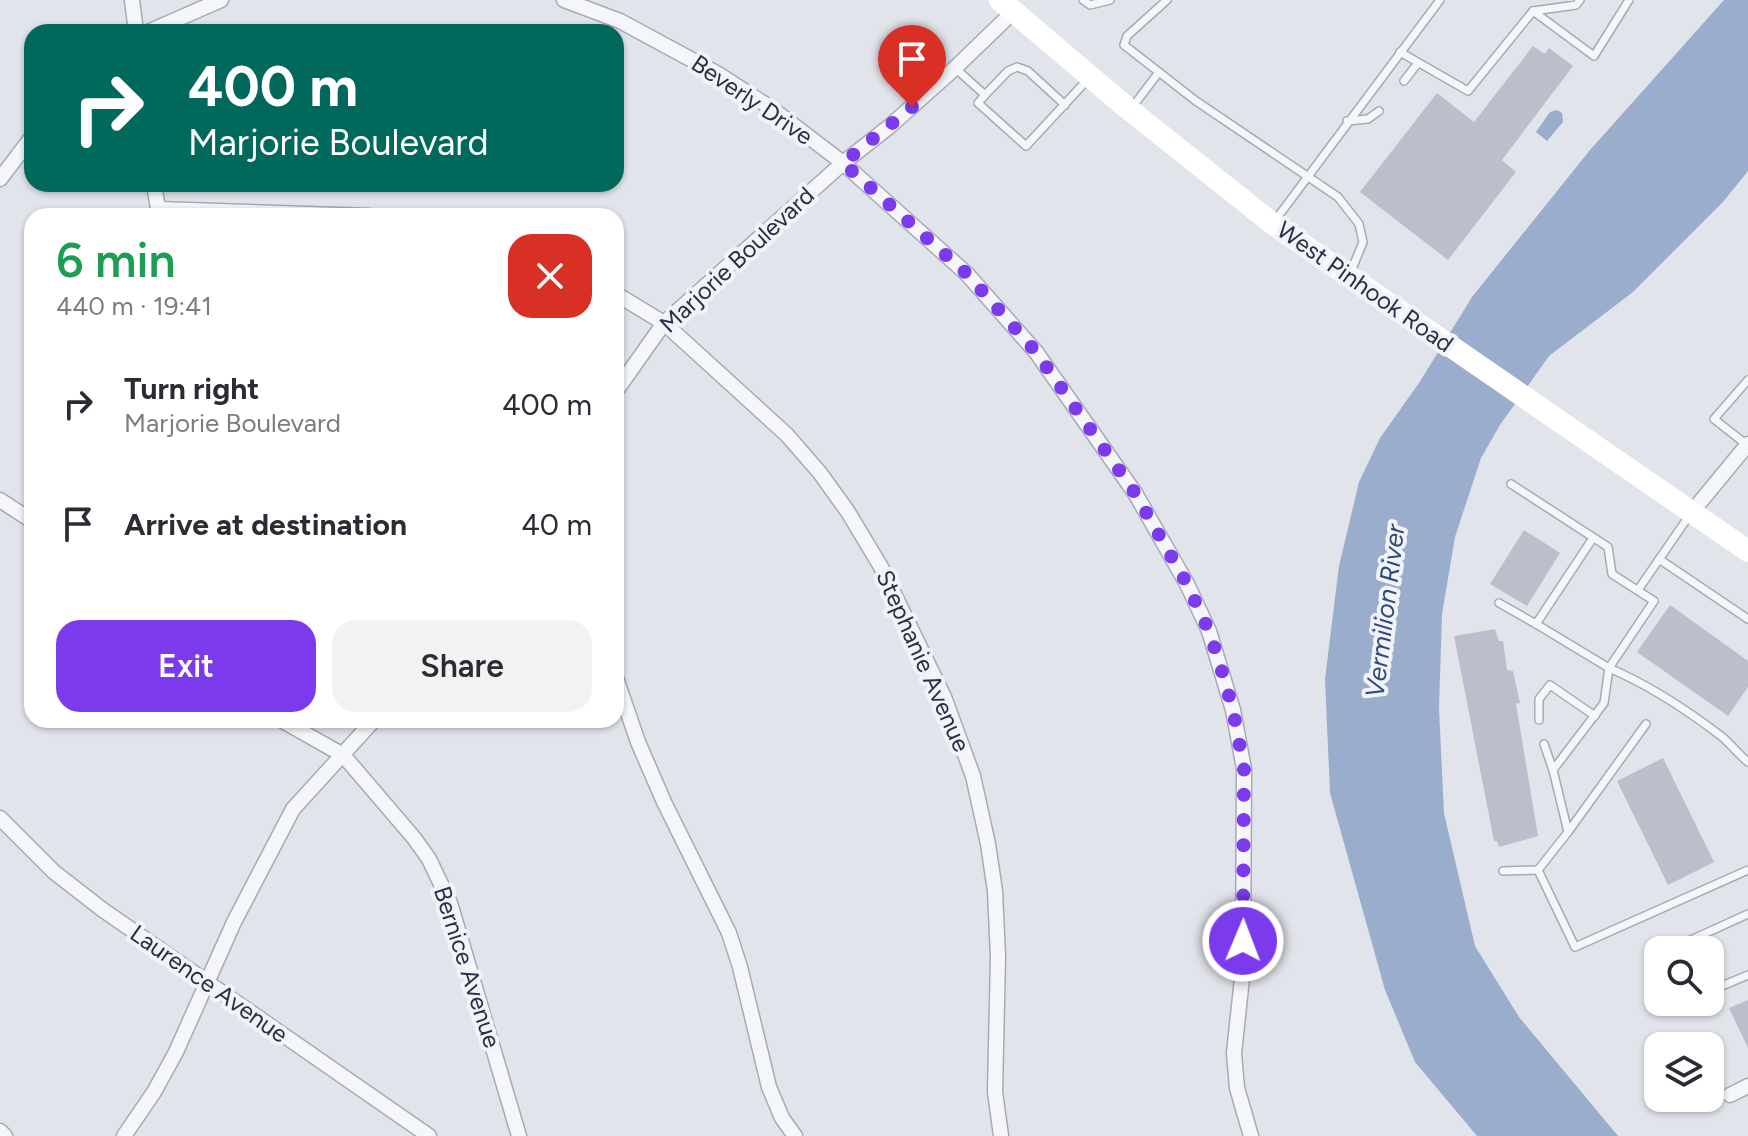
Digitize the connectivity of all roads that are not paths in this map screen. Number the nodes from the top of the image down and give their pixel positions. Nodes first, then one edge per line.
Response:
1 (132, 0) edge
2 (221, 0) edge
3 (564, 0) edge
4 (1083, 0) edge
5 (1110, 0) edge
6 (1167, 0) edge
7 (1440, 0) edge
8 (1580, 0) edge
9 (1629, 0) edge
10 (1007, 6) edge
11 (1533, 11) junction
12 (135, 24) edge
13 (166, 24) edge
14 (1400, 52) junction
15 (1418, 63) junction
16 (955, 68) junction
17 (1159, 72) junction
18 (1090, 77) junction
19 (1404, 81) dead end
20 (985, 95) junction
21 (1065, 105) junction
22 (1130, 110) junction
23 (1379, 111) dead end
24 (1347, 121) junction
25 (24, 148) edge
26 (843, 163) junction
27 (1309, 175) junction
28 (0, 179) edge
29 (1273, 224) junction
30 (1349, 276) junction
31 (624, 299) edge
32 (664, 323) junction
33 (624, 380) edge
34 (1748, 380) edge
35 (1748, 445) edge
36 (1511, 484) dead end
37 (0, 500) edge
38 (1692, 512) junction
39 (24, 516) edge
40 (1593, 538) junction
41 (1748, 551) edge
42 (1659, 559) junction
43 (1638, 590) junction
44 (1499, 603) dead end
45 (1748, 619) edge
46 (1536, 624) junction
47 (1609, 668) junction
48 (624, 699) edge
49 (1595, 716) junction
50 (1539, 720) dead end
51 (1646, 724) dead end
52 (295, 728) edge
53 (367, 728) edge
54 (1544, 744) dead end
55 (343, 755) junction
56 (1748, 762) edge
57 (1553, 770) junction
58 (0, 818) edge
59 (1568, 832) junction
60 (1538, 870) junction
61 (1748, 870) edge
62 (1503, 871) dead end
63 (1748, 914) edge
64 (1700, 936) edge
65 (1748, 975) edge
66 (206, 983) junction
67 (1724, 985) edge
68 (1748, 1086) edge
69 (1730, 1095) dead end
70 (0, 1131) edge
71 (5, 1136) edge
72 (124, 1136) edge
73 (429, 1136) edge
74 (519, 1136) edge
75 (795, 1136) edge
76 (1001, 1136) edge
77 (1251, 1136) edge

1 - 12 street
2 - 13 street
3 - 26 street, Beverly Drive
4 - 5 lane
6 - 17 lane
7 - 14 lane
8 - 11 lane
9 - 11 lane
10 - 16 street, Marjorie Boulevard
10 - 18 main road, West Pinhook Road
11 - 15 lane
14 - 15 lane
14 - 24 lane
15 - 19 lane
16 - 20 lane
16 - 26 street, Marjorie Boulevard
17 - 22 lane
17 - 27 lane
18 - 21 lane
18 - 22 main road, West Pinhook Road
20 - 21 lane
20 - 21 lane
22 - 29 main road, West Pinhook Road
23 - 24 lane
24 - 27 lane
25 - 28 street
26 - 32 street, Marjorie Boulevard
26 - 77 street, Beverly Drive
27 - 29 lane
27 - 30 lane
29 - 30 main road, West Pinhook Road
30 - 38 main road, West Pinhook Road
31 - 32 street, Stephanie Avenue
32 - 33 street, Marjorie Boulevard
32 - 76 street, Stephanie Avenue
34 - 35 lane
35 - 38 street
36 - 40 lane
37 - 39 street
38 - 41 main road, West Pinhook Road
38 - 42 lane
40 - 43 lane
40 - 46 lane
42 - 43 lane
42 - 45 lane
43 - 47 lane
44 - 46 lane
46 - 47 lane
47 - 49 lane
47 - 56 lane
48 - 75 street
49 - 50 lane
49 - 57 lane
51 - 59 lane
52 - 55 street, Bernice Avenue
53 - 55 street
54 - 57 lane
55 - 66 street
55 - 74 street, Bernice Avenue
57 - 59 lane
58 - 66 street, Laurence Avenue
59 - 60 lane
60 - 61 lane
60 - 62 lane
63 - 64 lane
65 - 67 lane
66 - 72 street
66 - 73 street, Laurence Avenue
68 - 69 street
70 - 71 street

